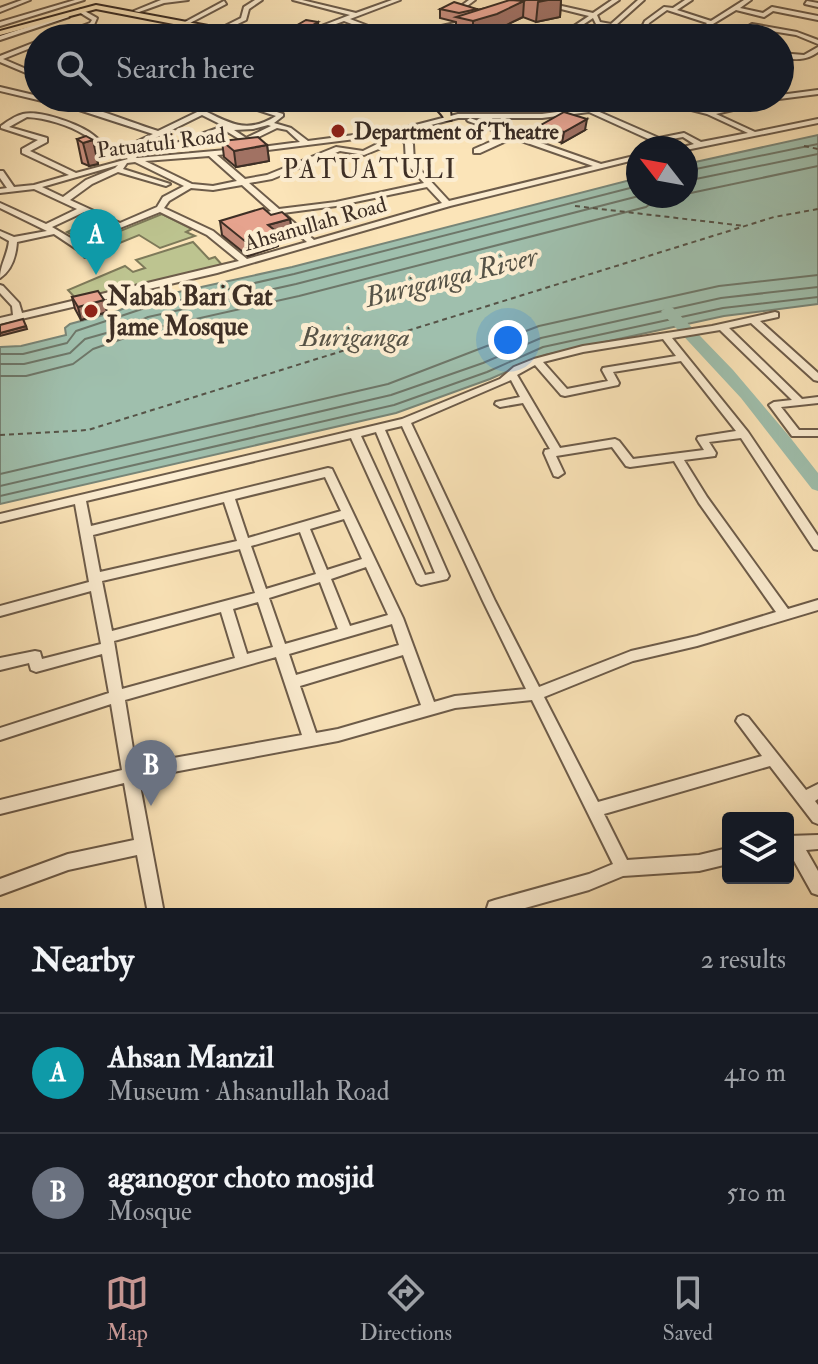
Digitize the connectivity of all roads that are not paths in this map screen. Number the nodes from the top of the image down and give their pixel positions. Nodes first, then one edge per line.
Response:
1 (27, 0) edge
2 (78, 0) edge
3 (164, 0) edge
4 (185, 0) edge
5 (259, 0) edge
6 (296, 0) edge
7 (397, 0) edge
8 (472, 0) edge
9 (616, 0) edge
10 (641, 0) edge
11 (689, 0) edge
12 (746, 0) edge
13 (807, 1) edge
14 (531, 2) edge
15 (101, 3) edge
16 (224, 3) dead end
17 (818, 5) edge
18 (735, 8) junction
19 (675, 9) junction
20 (0, 10) edge
21 (629, 10) junction
22 (81, 11) junction
23 (137, 11) junction
24 (42, 12) junction
25 (356, 15) junction
26 (594, 15) junction
27 (659, 15) junction
28 (51, 17) junction
29 (818, 18) edge
30 (166, 19) junction
31 (344, 19) junction
32 (188, 22) junction
33 (712, 23) joint
34 (28, 24) edge
35 (91, 24) edge
36 (190, 24) edge
37 (195, 24) edge
38 (234, 24) edge
39 (331, 24) edge
40 (355, 24) edge
41 (452, 24) edge
42 (580, 24) edge
43 (601, 24) edge
44 (614, 24) edge
45 (646, 24) edge
46 (24, 25) edge
47 (3, 29) edge
48 (794, 33) edge
49 (818, 42) edge
50 (24, 48) edge
51 (818, 49) edge
52 (0, 50) edge
53 (11, 53) junction
54 (794, 58) edge
55 (0, 60) edge
56 (24, 70) edge
57 (0, 89) edge
58 (818, 92) edge
59 (24, 95) edge
60 (794, 96) edge
61 (60, 112) edge
62 (91, 112) edge
63 (275, 112) edge
64 (447, 112) edge
65 (452, 112) edge
66 (574, 112) edge
67 (595, 112) edge
68 (705, 112) edge
69 (712, 112) edge
70 (203, 113) joint
71 (709, 113) junction
72 (458, 116) junction
73 (448, 118) junction
74 (46, 119) junction
75 (818, 121) edge
76 (273, 124) junction
77 (232, 128) junction
78 (400, 131) junction
79 (383, 133) junction
80 (754, 133) junction
81 (159, 134) junction
82 (515, 134) junction
83 (305, 142) junction
84 (699, 144) joint
85 (477, 151) dead end
86 (210, 153) junction
87 (126, 157) junction
88 (626, 160) edge
89 (600, 166) junction
90 (118, 170) junction
91 (0, 173) edge
92 (73, 174) junction
93 (176, 180) junction
94 (245, 182) junction
95 (166, 184) junction
96 (426, 185) junction
97 (190, 186) junction
98 (35, 187) junction
99 (12, 189) junction
100 (0, 191) edge
101 (166, 199) junction
102 (63, 201) junction
103 (447, 204) junction
104 (0, 205) edge
105 (160, 209) junction
106 (82, 210) junction
107 (279, 211) junction
108 (251, 220) edge
109 (50, 229) junction
110 (224, 229) edge
111 (0, 233) edge
112 (210, 233) junction
113 (13, 240) junction
114 (312, 242) junction
115 (88, 255) dead end
116 (246, 262) junction
117 (0, 275) edge
118 (0, 288) edge
119 (18, 315) junction
120 (775, 315) dead end
121 (752, 319) junction
122 (0, 321) edge
123 (721, 326) junction
124 (666, 337) junction
125 (684, 358) junction
126 (537, 361) junction
127 (512, 374) junction
128 (818, 378) edge
129 (526, 399) junction
130 (818, 400) edge
131 (800, 402) junction
132 (500, 404) dead end
133 (405, 422) junction
134 (379, 428) junction
135 (354, 433) junction
136 (818, 433) edge
137 (744, 434) junction
138 (557, 452) junction
139 (677, 457) junction
140 (558, 473) dead end
141 (228, 496) junction
142 (80, 498) junction
143 (346, 514) junction
144 (0, 518) edge
145 (304, 528) junction
146 (86, 532) junction
147 (244, 544) junction
148 (818, 546) edge
149 (368, 562) junction
150 (324, 576) junction
151 (95, 581) junction
152 (261, 596) junction
153 (225, 605) junction
154 (818, 605) edge
155 (0, 611) edge
156 (784, 613) junction
157 (396, 618) junction
158 (346, 632) junction
159 (107, 643) junction
160 (407, 648) junction
161 (280, 652) junction
162 (243, 662) junction
163 (0, 664) edge
164 (293, 682) junction
165 (537, 694) junction
166 (118, 696) junction
167 (430, 710) junction
168 (743, 721) dead end
169 (0, 734) edge
170 (311, 739) junction
171 (773, 759) junction
172 (130, 775) junction
173 (811, 795) edge
174 (0, 807) edge
175 (594, 810) junction
176 (818, 817) edge
177 (818, 842) edge
178 (794, 843) edge
179 (142, 846) junction
180 (794, 848) edge
181 (722, 857) edge
182 (623, 868) junction
183 (0, 887) edge
184 (818, 887) edge
185 (155, 908) edge
186 (495, 908) edge

1 - 20 street
2 - 15 main road
2 - 24 street
3 - 4 street
3 - 23 street
5 - 38 street
6 - 25 street
7 - 25 street
8 - 41 street
9 - 26 street
10 - 21 street
11 - 19 street
12 - 18 street
13 - 17 street
14 - 26 street
15 - 22 main road
15 - 23 main road
15 - 28 main road
15 - 30 main road
16 - 32 street
18 - 29 street
18 - 33 street
19 - 27 street
19 - 33 street
21 - 27 street
21 - 44 street
22 - 34 main road
22 - 35 street
23 - 30 main road
24 - 28 street
24 - 47 street
25 - 31 street
26 - 42 street
26 - 43 street
27 - 45 street
28 - 47 main road
30 - 32 main road
30 - 36 main road
31 - 39 street
31 - 40 street
32 - 37 main road
46 - 47 main road
48 - 49 street
50 - 53 street
51 - 54 street
52 - 53 street
53 - 55 street
55 - 56 street
57 - 59 street
58 - 60 street
61 - 74 street
62 - 81 street
63 - 76 street
64 - 73 main road
65 - 72 main road
66 - 72 street, Patuatuli Road
67 - 84 street
68 - 71 street
69 - 71 street
70 - 77 street
70 - 81 street
71 - 80 street
72 - 73 street, Patuatuli Road
72 - 82 street
73 - 78 street, Patuatuli Road
74 - 87 street
74 - 92 street
75 - 80 street
76 - 77 street
76 - 77 street
76 - 83 street
77 - 87 street
78 - 79 street, Patuatuli Road
78 - 96 street
79 - 83 street, Patuatuli Road
79 - 94 street
80 - 84 street
81 - 87 street
82 - 85 street
82 - 89 street
83 - 86 street, Patuatuli Road
86 - 87 street, Patuatuli Road
86 - 94 street
87 - 90 street
87 - 92 street, Patuatuli Road
87 - 93 street
88 - 89 street, Ahsanullah Road
89 - 103 street, Ahsanullah Road
90 - 95 street
90 - 102 street
91 - 99 street
92 - 98 street, Patuatuli Road
93 - 95 street
93 - 97 street
94 - 97 street
94 - 107 street
95 - 101 street
96 - 103 street
96 - 107 street
97 - 101 street
98 - 99 street, Patuatuli Road
98 - 102 street
99 - 100 street, Patuatuli Road
101 - 105 street
102 - 106 street
103 - 114 street, Ahsanullah Road
104 - 109 street
105 - 106 street
105 - 112 street
106 - 109 street
107 - 108 street
107 - 114 street
109 - 113 street
109 - 115 street
110 - 112 street
111 - 113 street
112 - 116 street
113 - 117 street
114 - 116 street, Ahsanullah Road
116 - 119 street, Ahsanullah Road
118 - 119 street
119 - 122 street, Ahsanullah Road
120 - 121 street
121 - 123 street
121 - 128 street
123 - 124 street
123 - 131 street
124 - 125 street
124 - 126 street
125 - 126 street
125 - 137 street
126 - 127 street
127 - 129 street
127 - 133 street
129 - 132 street
129 - 138 street
130 - 131 street
131 - 136 street
133 - 134 street
133 - 165 street
134 - 135 street
134 - 135 street
135 - 142 street
137 - 139 street
137 - 148 street
138 - 139 street
138 - 140 street
139 - 156 street
141 - 143 street
141 - 146 street
141 - 147 street
142 - 144 street
142 - 146 street
143 - 145 street
143 - 149 street
145 - 147 street
145 - 150 street
146 - 151 street
147 - 151 street
147 - 152 street
149 - 150 street
149 - 157 street
150 - 152 street
150 - 158 street
151 - 155 street
151 - 159 street
152 - 153 street
152 - 161 street
153 - 159 street
153 - 162 street
154 - 156 street
156 - 165 street
157 - 158 street
157 - 160 street
158 - 161 street
159 - 163 street
159 - 166 street
160 - 164 street
160 - 167 street
161 - 162 street
161 - 164 street
162 - 166 street
164 - 170 street
165 - 167 street
165 - 175 street
166 - 169 street
166 - 172 street
167 - 170 street
168 - 171 street
170 - 172 street
171 - 173 street
171 - 175 street
172 - 174 street
172 - 179 street
173 - 176 street
175 - 182 street
177 - 178 street
179 - 183 street
179 - 185 street
180 - 184 street
181 - 182 street
182 - 186 street

